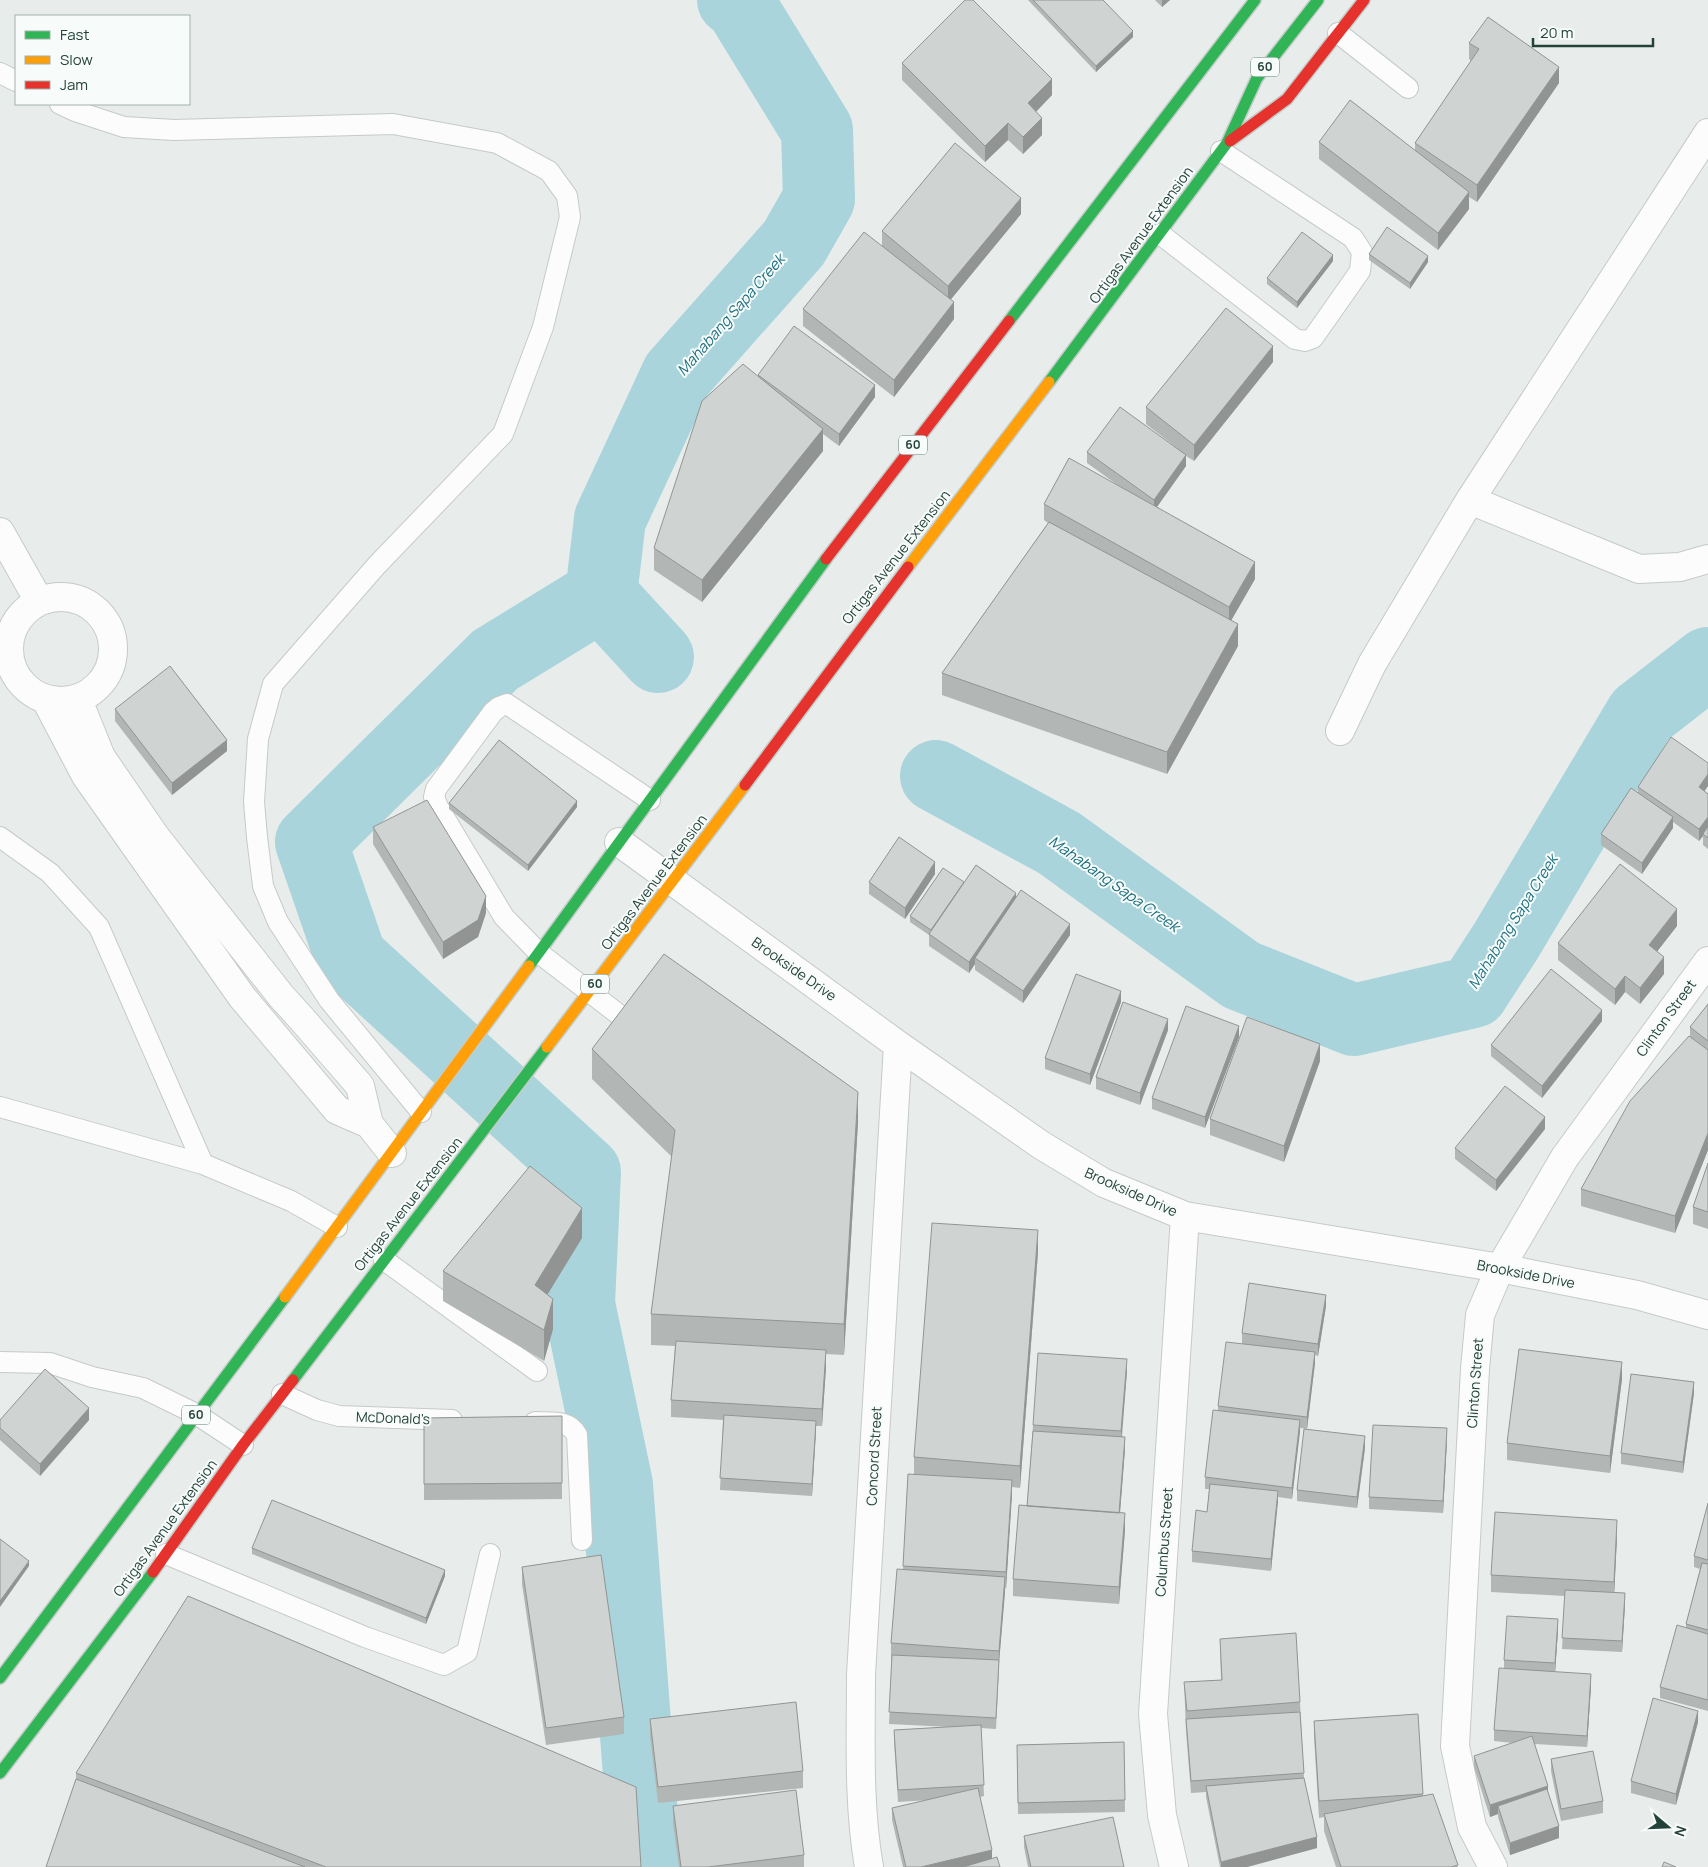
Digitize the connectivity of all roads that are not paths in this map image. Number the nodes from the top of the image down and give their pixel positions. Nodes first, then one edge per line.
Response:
1 (1255, 0) edge
2 (1318, 0) edge
3 (1364, 0) edge
4 (1338, 33) junction
5 (0, 73) edge
6 (15, 80) edge
7 (1408, 88) dead end
8 (62, 105) edge
9 (1708, 133) edge
10 (1224, 147) junction
11 (1160, 234) junction
12 (1470, 500) junction
13 (0, 532) edge
14 (1708, 559) edge
15 (39, 601) junction
16 (46, 700) junction
17 (78, 700) junction
18 (1340, 731) dead end
19 (650, 800) junction
20 (0, 837) edge
21 (619, 842) junction
22 (673, 882) junction
23 (539, 953) junction
24 (1708, 961) edge
25 (590, 991) junction
26 (631, 1024) edge
27 (898, 1045) junction
28 (0, 1107) edge
29 (421, 1112) junction
30 (368, 1124) junction
31 (392, 1153) junction
32 (203, 1164) junction
33 (1185, 1216) junction
34 (337, 1227) junction
35 (384, 1260) junction
36 (1500, 1268) junction
37 (1708, 1315) edge
38 (0, 1362) edge
39 (537, 1370) edge
40 (282, 1394) junction
41 (196, 1414) junction
42 (468, 1420) edge
43 (518, 1422) edge
44 (243, 1445) junction
45 (582, 1540) dead end
46 (166, 1554) junction
47 (490, 1554) dead end
48 (0, 1678) edge
49 (0, 1773) edge
50 (869, 1867) edge
51 (1174, 1867) edge
52 (1493, 1867) edge

1 - 19 main road, 60
2 - 10 main road, Ortigas Avenue Extension / 60
3 - 4 main road
4 - 7 lane
4 - 10 main road
5 - 6 lane
8 - 29 lane
9 - 12 street
10 - 11 main road, Ortigas Avenue Extension / 60
10 - 11 lane
11 - 22 main road, Ortigas Avenue Extension / 60
12 - 14 street
12 - 18 street
13 - 15 street
15 - 16 street
15 - 17 street
16 - 17 street
16 - 30 street
17 - 30 street
19 - 21 main road, 60
19 - 23 lane
20 - 32 lane
21 - 22 street, Brookside Drive
21 - 23 main road, 60
22 - 25 main road, Ortigas Avenue Extension / 60
22 - 27 street, Brookside Drive
23 - 25 lane
23 - 29 main road, 60
24 - 36 street, Clinton Street
25 - 26 lane
25 - 35 main road, Ortigas Avenue Extension / 60
27 - 33 street, Brookside Drive
27 - 50 street, Concord Street
28 - 32 lane
29 - 31 main road, 60
30 - 31 street
31 - 34 main road, 60
32 - 34 lane
33 - 36 street, Brookside Drive
33 - 51 street, Columbus Street
34 - 41 main road, 60
35 - 39 lane
35 - 40 main road, Ortigas Avenue Extension / 60
36 - 37 street, Brookside Drive
36 - 52 street, Clinton Street
38 - 41 lane
40 - 42 lane, McDonald's
40 - 44 main road, Ortigas Avenue Extension / 60
41 - 44 lane
41 - 48 main road, 60
43 - 45 lane
44 - 46 main road, Ortigas Avenue Extension / 60
46 - 47 lane
46 - 49 main road, Ortigas Avenue Extension / 60

